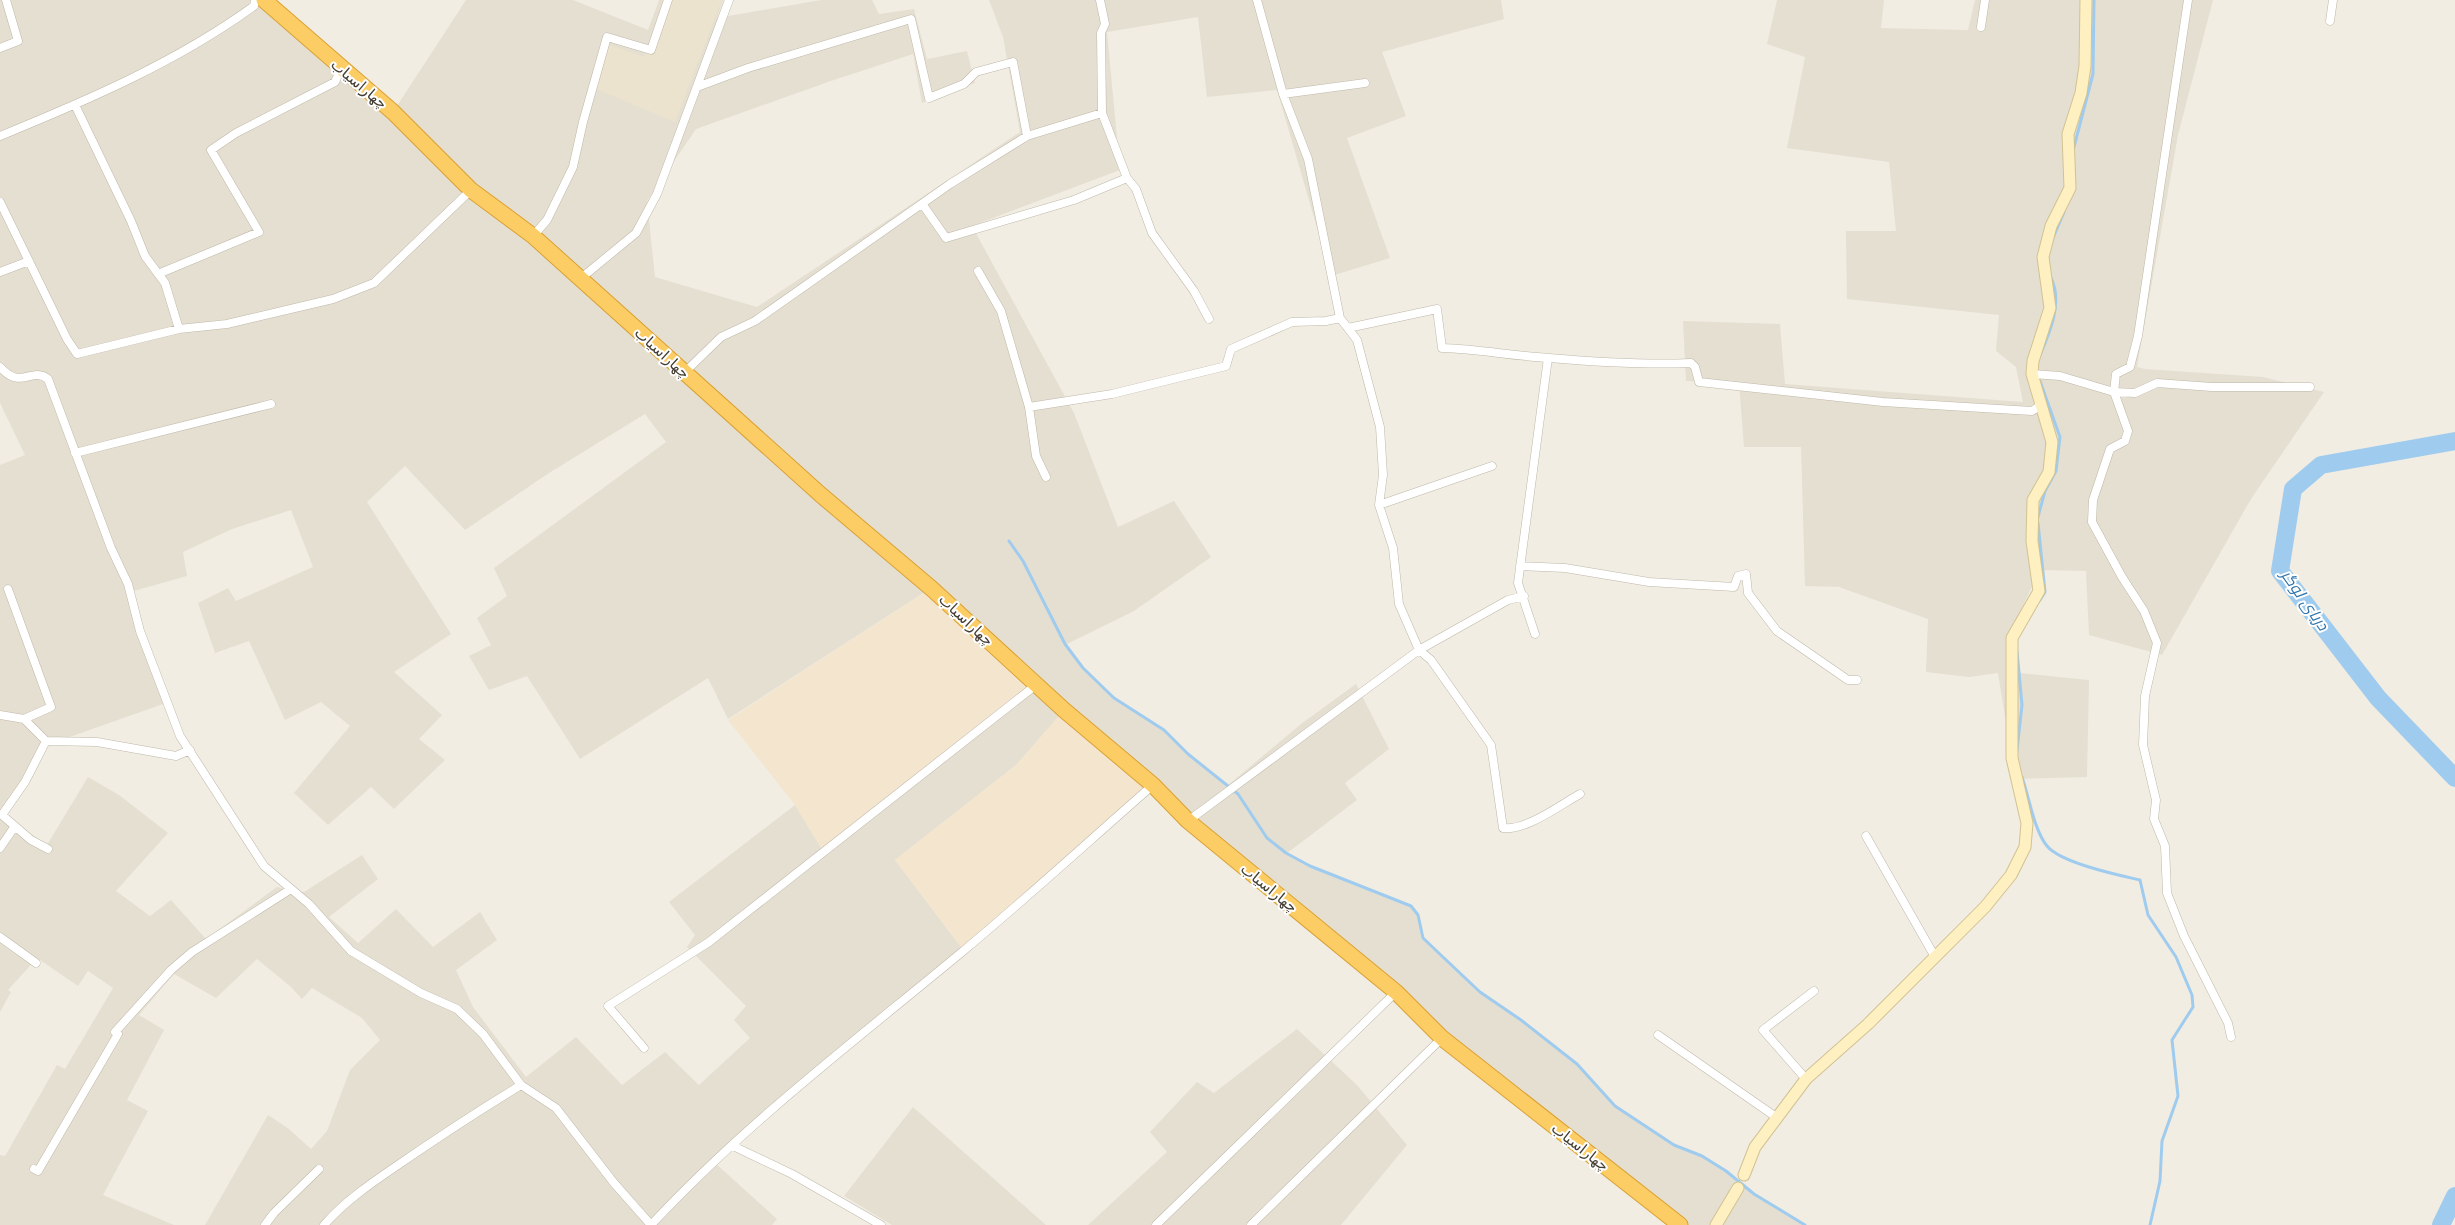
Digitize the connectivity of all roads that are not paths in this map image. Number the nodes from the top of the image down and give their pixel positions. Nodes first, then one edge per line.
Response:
1 (6, 0) edge
2 (255, 0) edge
3 (264, 0) edge
4 (668, 0) edge
5 (729, 0) edge
6 (1100, 0) edge
7 (1257, 0) edge
8 (1985, 0) edge
9 (2086, 0) edge
10 (2188, 0) edge
11 (2333, 0) edge
12 (2330, 21) dead end
13 (1981, 27) dead end
14 (0, 48) edge
15 (341, 69) junction
16 (1366, 83) dead end
17 (698, 87) junction
18 (1283, 94) junction
19 (75, 105) junction
20 (1102, 113) junction
21 (0, 136) edge
22 (1027, 136) junction
23 (1127, 178) junction
24 (471, 190) junction
25 (0, 202) edge
26 (923, 205) junction
27 (533, 236) junction
28 (28, 261) junction
29 (978, 271) dead end
30 (0, 272) edge
31 (158, 274) junction
32 (580, 279) junction
33 (1340, 318) junction
34 (1209, 319) dead end
35 (1348, 328) junction
36 (179, 329) junction
37 (1548, 358) junction
38 (0, 367) edge
39 (684, 373) junction
40 (2032, 374) junction
41 (2310, 387) dead end
42 (2114, 392) junction
43 (272, 404) dead end
44 (2041, 405) junction
45 (1029, 408) junction
46 (76, 453) junction
47 (1492, 466) dead end
48 (1046, 477) dead end
49 (1379, 506) junction
50 (1520, 566) junction
51 (8, 589) dead end
52 (1524, 596) junction
53 (1535, 634) dead end
54 (1419, 650) junction
55 (1857, 680) dead end
56 (1036, 685) junction
57 (0, 715) edge
58 (24, 719) junction
59 (46, 740) junction
60 (190, 750) junction
61 (1153, 785) junction
62 (1580, 794) dead end
63 (1188, 821) junction
64 (15, 826) junction
65 (1866, 836) dead end
66 (0, 848) edge
67 (48, 849) dead end
68 (291, 889) junction
69 (0, 937) edge
70 (1935, 957) junction
71 (36, 963) dead end
72 (1396, 992) junction
73 (1814, 992) dead end
74 (1658, 1035) dead end
75 (2231, 1037) dead end
76 (1442, 1038) junction
77 (644, 1048) dead end
78 (1806, 1079) junction
79 (521, 1085) junction
80 (1776, 1117) junction
81 (733, 1146) junction
82 (34, 1169) dead end
83 (319, 1169) dead end
84 (1744, 1176) joint
85 (1738, 1188) joint
86 (264, 1225) edge
87 (324, 1225) edge
88 (651, 1225) edge
89 (881, 1225) edge
90 (1156, 1225) edge
91 (1252, 1225) edge
92 (1680, 1225) edge
93 (1716, 1225) edge

1 - 14 street
2 - 19 street
3 - 15 highway, چهاراسیاب
4 - 27 street
5 - 17 street
6 - 20 street
7 - 18 street
8 - 13 street
9 - 40 street
10 - 42 street
11 - 12 street
15 - 24 highway, چهاراسیاب
15 - 31 street
16 - 18 street
17 - 22 street
17 - 32 street
18 - 33 street
19 - 21 street
19 - 31 street
20 - 22 street
20 - 23 street
22 - 26 street
23 - 26 street
23 - 34 street
24 - 27 highway, چهاراسیاب
24 - 36 street
25 - 28 street
26 - 39 street
27 - 32 highway, چهاراسیاب
28 - 30 street
28 - 36 street
29 - 45 street
31 - 36 street
32 - 39 highway, چهاراسیاب
33 - 35 street
33 - 45 street
35 - 37 street
35 - 49 street
37 - 44 street
37 - 50 street
38 - 46 street
39 - 56 highway, چهاراسیاب
40 - 42 street
40 - 44 street
41 - 42 street
42 - 75 street
43 - 46 street
44 - 70 street
45 - 48 street
46 - 60 street
47 - 49 street
49 - 54 street
50 - 52 street
50 - 55 street
51 - 58 street
52 - 53 street
52 - 54 street
54 - 62 street
54 - 63 street
56 - 61 highway, چهاراسیاب
56 - 77 street
57 - 58 street
58 - 59 street
59 - 60 street
59 - 64 street
60 - 68 street
61 - 63 highway, چهاراسیاب
61 - 81 street
63 - 72 highway, چهاراسیاب
64 - 66 street
64 - 67 street
65 - 70 street
68 - 79 street
68 - 82 street
69 - 71 street
70 - 78 street
72 - 76 highway, چهاراسیاب
72 - 90 street
73 - 78 street
74 - 80 street
76 - 91 street
76 - 92 highway, چهاراسیاب
78 - 80 street
79 - 87 street
79 - 88 street
80 - 84 street
81 - 88 street
81 - 89 street
83 - 86 street
84 - 85 street
85 - 93 street

